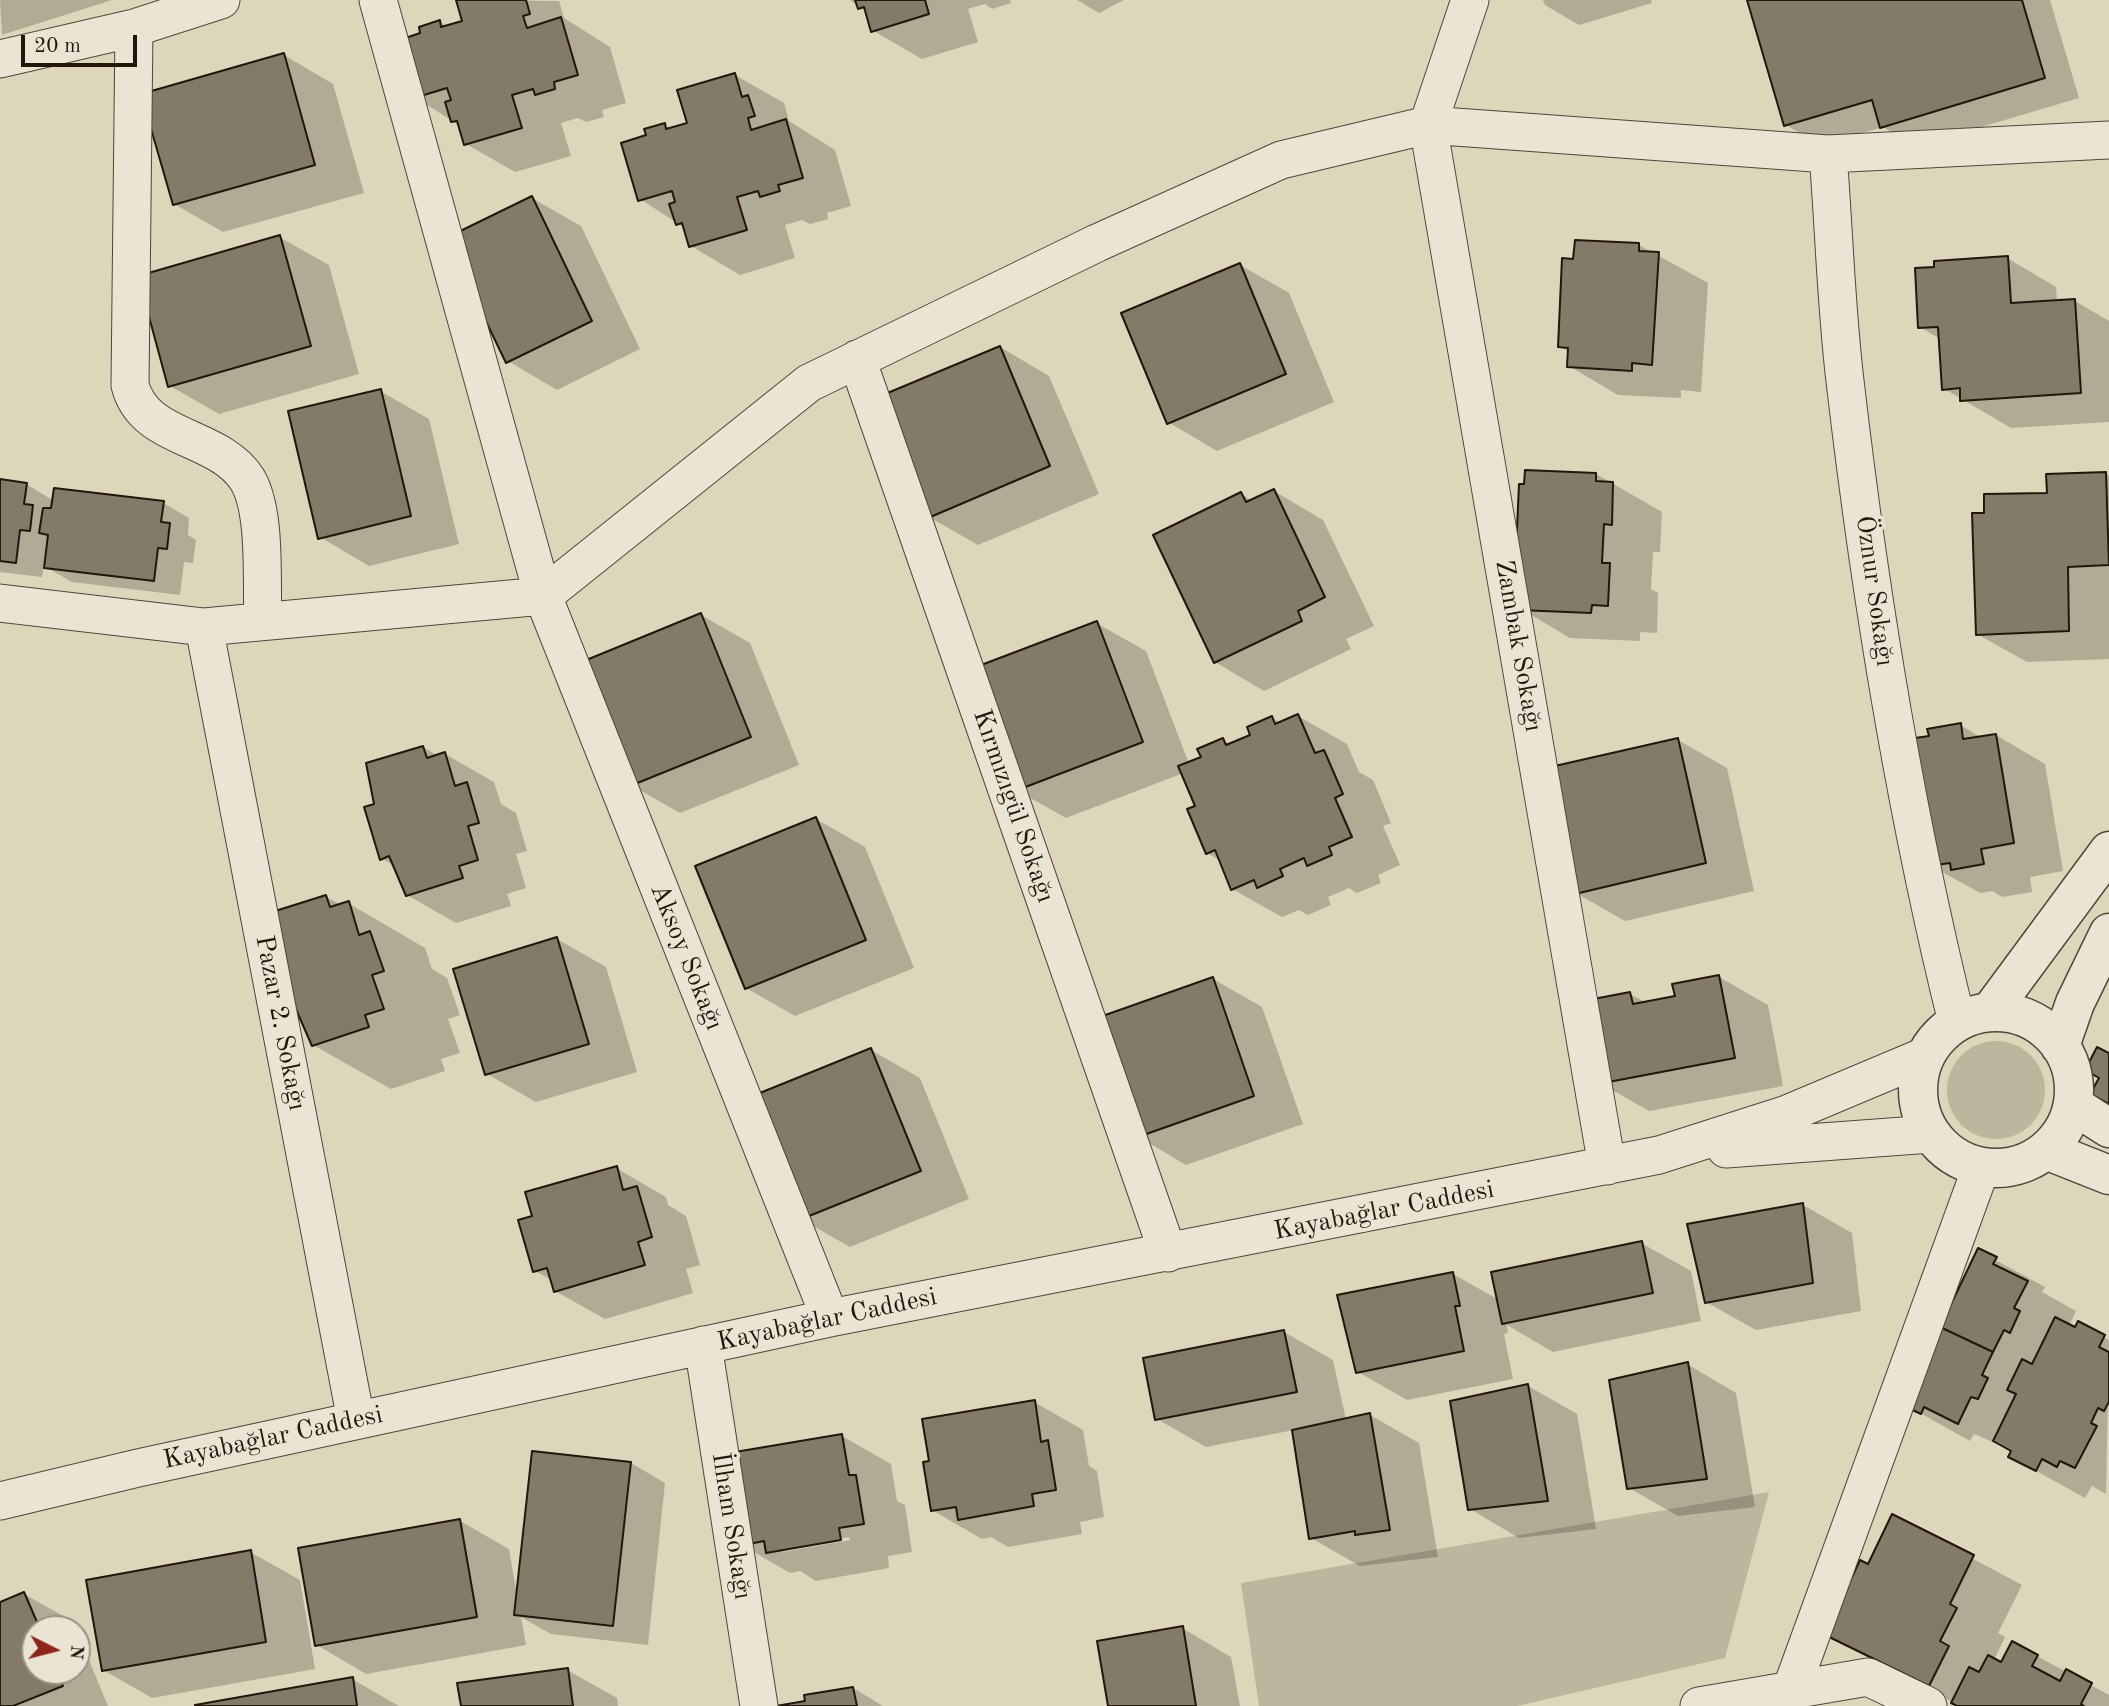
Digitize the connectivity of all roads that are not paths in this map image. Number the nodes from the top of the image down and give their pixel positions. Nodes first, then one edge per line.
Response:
1 (221, 0) edge
2 (378, 0) edge
3 (1469, 0) edge
4 (134, 28) junction
5 (0, 59) edge
6 (1428, 125) junction
7 (2109, 140) edge
8 (1828, 154) junction
9 (857, 359) junction
10 (543, 596) junction
11 (0, 603) edge
12 (263, 621) junction
13 (204, 627) junction
14 (2109, 851) edge
15 (2109, 933) edge
16 (1973, 1017) junction
17 (2060, 1046) junction
18 (1925, 1056) junction
19 (2073, 1105) junction
20 (2109, 1128) edge
21 (1931, 1135) junction
22 (2046, 1150) junction
23 (1658, 1155) junction
24 (1607, 1166) junction
25 (1982, 1167) junction
26 (2109, 1175) edge
27 (1168, 1254) junction
28 (830, 1318) junction
29 (703, 1345) junction
30 (356, 1420) junction
31 (0, 1501) edge
32 (1791, 1690) junction
33 (1710, 1705) edge
34 (759, 1706) edge
35 (1928, 1706) edge

1 - 4 street
2 - 10 street, Aksoy Sokağı
3 - 6 street
4 - 5 street
4 - 12 street
6 - 8 street
6 - 9 street
6 - 24 street, Zambak Sokağı
7 - 8 street
8 - 16 street, Öznur Sokağı
9 - 10 street
9 - 27 street, Kırmızıgül Sokağı
10 - 12 street
10 - 28 street, Aksoy Sokağı
11 - 13 street
12 - 13 street
13 - 30 street, Pazar 2. Sokağı
14 - 16 street
15 - 17 street
16 - 17 street
16 - 18 street
17 - 19 street
18 - 21 street
18 - 23 street, Kayabağlar Caddesi
19 - 20 street
19 - 22 street
21 - 23 street, Kayabağlar Caddesi
21 - 25 street
22 - 25 street
22 - 26 street
23 - 24 street, Kayabağlar Caddesi
24 - 27 street, Kayabağlar Caddesi
25 - 32 street
27 - 28 street, Kayabağlar Caddesi
28 - 29 street, Kayabağlar Caddesi
29 - 30 street, Kayabağlar Caddesi
29 - 34 street, İlham Sokağı
30 - 31 street, Kayabağlar Caddesi
32 - 33 street
32 - 35 street

